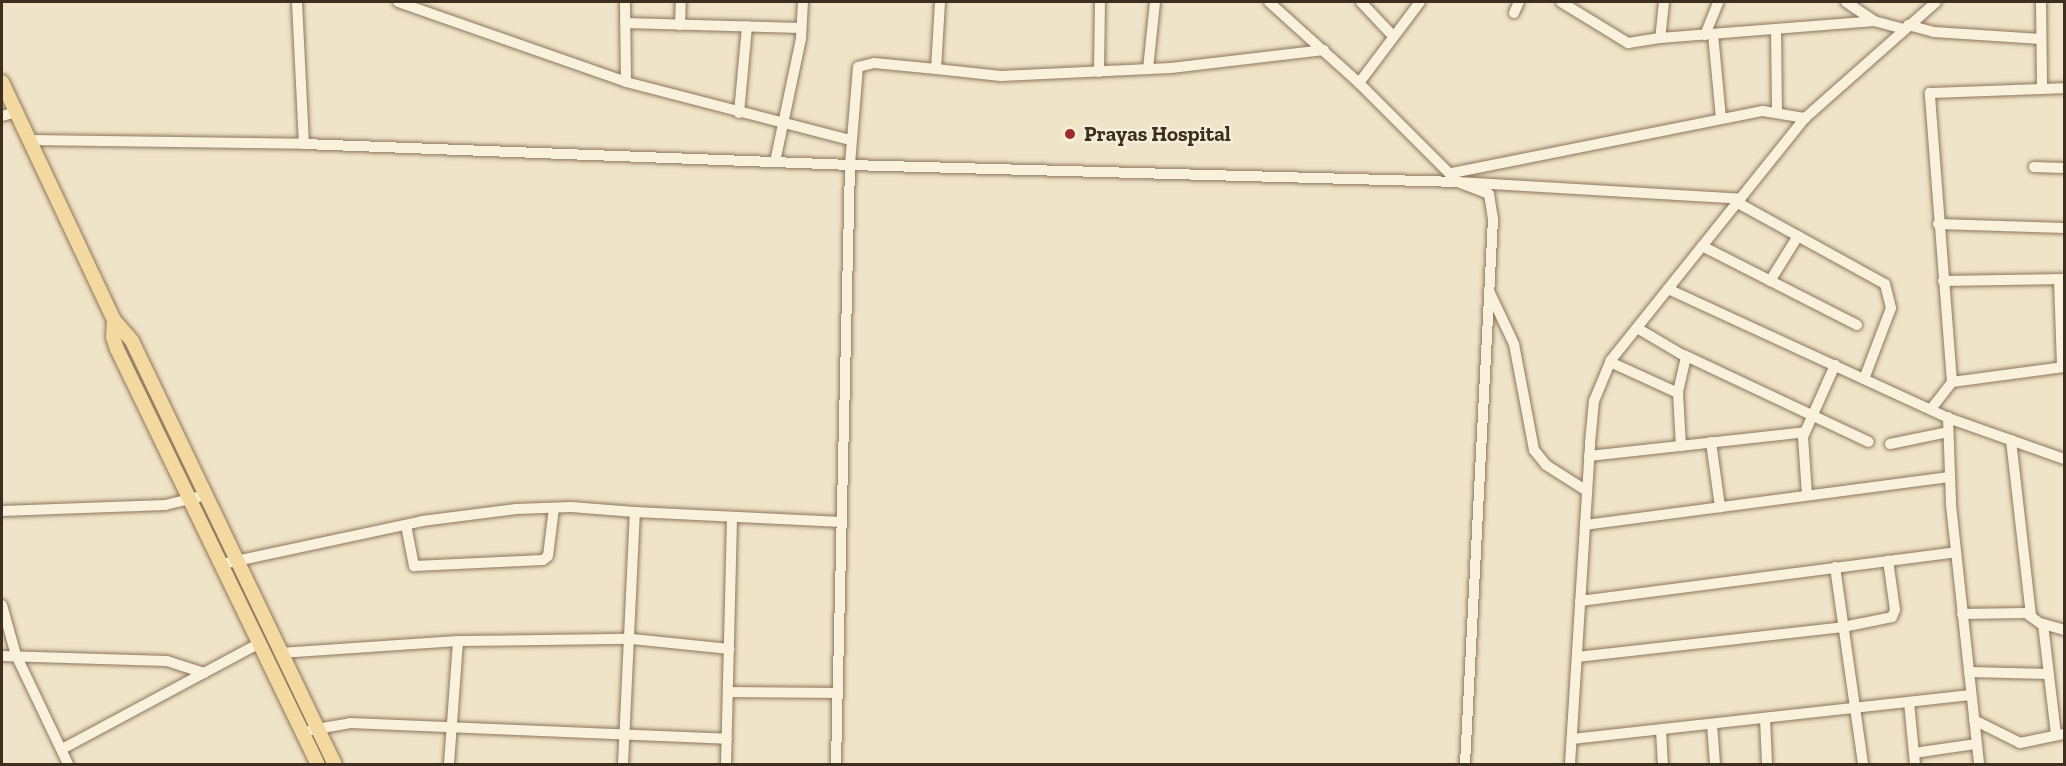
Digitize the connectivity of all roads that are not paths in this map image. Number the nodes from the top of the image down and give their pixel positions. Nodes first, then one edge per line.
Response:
1 (297, 2) edge
2 (625, 2) edge
3 (681, 2) edge
4 (803, 2) edge
5 (940, 2) edge
6 (1100, 2) edge
7 (1155, 2) edge
8 (1270, 2) edge
9 (1361, 2) edge
10 (1420, 2) edge
11 (1519, 2) edge
12 (1561, 2) edge
13 (1664, 2) edge
14 (1718, 2) edge
15 (1846, 2) edge
16 (1936, 2) edge
17 (2041, 2) edge
18 (405, 3) edge
19 (1586, 7) edge
20 (1514, 13) dead end
21 (1874, 21) junction
22 (626, 23) junction
23 (680, 25) junction
24 (747, 26) junction
25 (1906, 27) junction
26 (801, 28) junction
27 (1776, 29) junction
28 (1709, 34) junction
29 (1393, 36) junction
30 (1660, 38) junction
31 (2041, 39) junction
32 (1324, 50) junction
33 (936, 69) junction
34 (1148, 69) junction
35 (1099, 72) junction
36 (2, 82) edge
37 (626, 82) junction
38 (1359, 83) junction
39 (2064, 88) edge
40 (2042, 89) junction
41 (16, 112) junction
42 (739, 113) junction
43 (1778, 113) junction
44 (2, 117) edge
45 (1805, 118) junction
46 (1721, 119) junction
47 (782, 121) junction
48 (29, 140) junction
49 (851, 140) junction
50 (304, 144) junction
51 (775, 162) junction
52 (850, 165) junction
53 (2034, 167) dead end
54 (2064, 168) edge
55 (1455, 177) junction
56 (1739, 201) junction
57 (1938, 224) junction
58 (2064, 228) edge
59 (1798, 236) junction
60 (1702, 246) junction
61 (2062, 280) edge
62 (1770, 281) junction
63 (1943, 281) junction
64 (1668, 289) junction
65 (1488, 290) junction
66 (114, 321) junction
67 (1857, 325) dead end
68 (1637, 328) junction
69 (1684, 355) junction
70 (1610, 362) junction
71 (1835, 365) junction
72 (2063, 367) edge
73 (1864, 379) junction
74 (1952, 382) junction
75 (1678, 393) junction
76 (1931, 410) junction
77 (1812, 416) junction
78 (1948, 417) junction
79 (1805, 432) junction
80 (1948, 432) junction
81 (2011, 440) junction
82 (1710, 442) junction
83 (1869, 442) dead end
84 (1890, 444) dead end
85 (1681, 446) junction
86 (1589, 456) junction
87 (2064, 459) edge
88 (1950, 477) junction
89 (1587, 491) junction
90 (206, 495) junction
91 (1807, 495) junction
92 (191, 501) junction
93 (1720, 507) junction
94 (554, 508) junction
95 (2, 511) edge
96 (635, 512) junction
97 (732, 517) junction
98 (842, 522) junction
99 (406, 525) junction
100 (1585, 525) junction
101 (1956, 552) junction
102 (1888, 560) junction
103 (237, 561) junction
104 (222, 564) junction
105 (1835, 567) junction
106 (1580, 601) junction
107 (2, 612) edge
108 (1962, 614) junction
109 (2031, 615) junction
110 (2043, 624) junction
111 (1843, 627) junction
112 (2064, 630) edge
113 (632, 639) junction
114 (458, 641) junction
115 (260, 643) junction
116 (729, 649) junction
117 (280, 653) junction
118 (16, 655) junction
119 (2, 656) edge
120 (1577, 657) junction
121 (1969, 672) junction
122 (204, 673) junction
123 (2049, 674) junction
124 (728, 692) junction
125 (838, 693) junction
126 (1971, 695) junction
127 (1910, 702) junction
128 (1854, 708) junction
129 (1765, 718) junction
130 (1974, 720) junction
131 (1712, 724) junction
132 (452, 727) junction
133 (1661, 729) junction
134 (309, 730) junction
135 (625, 734) junction
136 (2060, 735) edge
137 (727, 739) junction
138 (1572, 739) junction
139 (1976, 744) junction
140 (62, 749) junction
141 (1915, 759) edge
142 (68, 765) edge
143 (318, 765) edge
144 (334, 765) edge
145 (449, 765) edge
146 (622, 765) edge
147 (726, 765) edge
148 (836, 765) edge
149 (1465, 765) edge
150 (1570, 765) edge
151 (1663, 765) edge
152 (1715, 765) edge
153 (1767, 765) edge
154 (1863, 765) edge
155 (1978, 765) edge

1 - 50 street
2 - 22 street
3 - 23 street
4 - 26 street
5 - 33 street
6 - 35 street
7 - 34 street
8 - 32 street
9 - 29 street
10 - 29 street
11 - 20 street
12 - 19 street
13 - 30 street
14 - 28 street
15 - 21 street
16 - 25 street
17 - 31 street
18 - 37 street
19 - 30 street
21 - 25 street
21 - 27 street
22 - 23 street
22 - 37 street
23 - 24 street
24 - 26 street
24 - 42 street
25 - 31 street
25 - 45 street
26 - 47 street
27 - 28 street
27 - 43 street
28 - 30 street
28 - 46 street
29 - 38 street
31 - 40 street
32 - 34 street
32 - 38 street
33 - 35 street
33 - 49 street
34 - 35 street
36 - 41 main road
37 - 42 street
38 - 55 street
39 - 40 street
40 - 57 street
41 - 44 street
41 - 48 main road
42 - 47 street
43 - 45 street
43 - 46 street
45 - 56 street
46 - 55 street
47 - 49 street
47 - 51 street
48 - 50 street
48 - 66 main road
49 - 52 street
50 - 51 street
51 - 52 street
52 - 55 street
52 - 98 street
53 - 54 street
55 - 56 street
55 - 65 street
56 - 59 street
56 - 60 street
57 - 58 street
57 - 63 street
59 - 62 street
59 - 73 street
60 - 62 street
60 - 64 street
61 - 63 street
61 - 72 street
62 - 67 street
63 - 74 street
64 - 68 street
64 - 71 street
65 - 89 street
65 - 149 street
66 - 90 main road
66 - 92 main road
68 - 69 street
68 - 70 street
69 - 75 street
69 - 77 street
70 - 75 street
70 - 86 street
71 - 73 street
71 - 77 street
72 - 74 street
73 - 76 street
74 - 76 street
75 - 85 street
76 - 78 street
77 - 79 street
77 - 83 street
78 - 80 street
78 - 81 street
79 - 82 street
79 - 91 street
80 - 84 street
80 - 88 street
81 - 87 street
81 - 109 street
82 - 85 street
82 - 93 street
85 - 86 street
86 - 89 street
88 - 91 street
88 - 101 street
89 - 100 street
90 - 92 street
90 - 103 main road
91 - 93 street
92 - 95 street
92 - 104 main road
93 - 100 street
94 - 96 street
94 - 99 street
94 - 99 street
96 - 97 street
96 - 113 street
97 - 98 street
97 - 116 street
98 - 125 street
99 - 103 street
100 - 106 street
101 - 102 street
101 - 108 street
102 - 105 street
102 - 111 street
103 - 104 street
103 - 117 main road
104 - 115 main road
105 - 106 street
105 - 111 street
106 - 120 street
107 - 118 street
108 - 109 street
108 - 121 street
109 - 110 street
110 - 112 street
110 - 123 street
111 - 120 street
111 - 128 street
113 - 114 street
113 - 116 street
113 - 135 street
114 - 117 street
114 - 132 street
115 - 122 street
115 - 134 main road
116 - 124 street
117 - 134 main road
118 - 119 street
118 - 122 street
118 - 140 street
120 - 138 street
121 - 123 street
121 - 126 street
122 - 140 street
123 - 136 street
124 - 125 street
124 - 137 street
125 - 148 street
126 - 127 street
126 - 130 street
127 - 128 street
127 - 141 street
128 - 129 street
128 - 154 street
129 - 131 street
129 - 153 street
130 - 136 street
130 - 139 street
131 - 133 street
131 - 152 street
132 - 134 street
132 - 135 street
132 - 145 street
133 - 138 street
133 - 151 street
134 - 143 main road
134 - 144 main road
135 - 137 street
135 - 146 street
137 - 147 street
138 - 150 street
139 - 141 street
139 - 155 street
140 - 142 street

